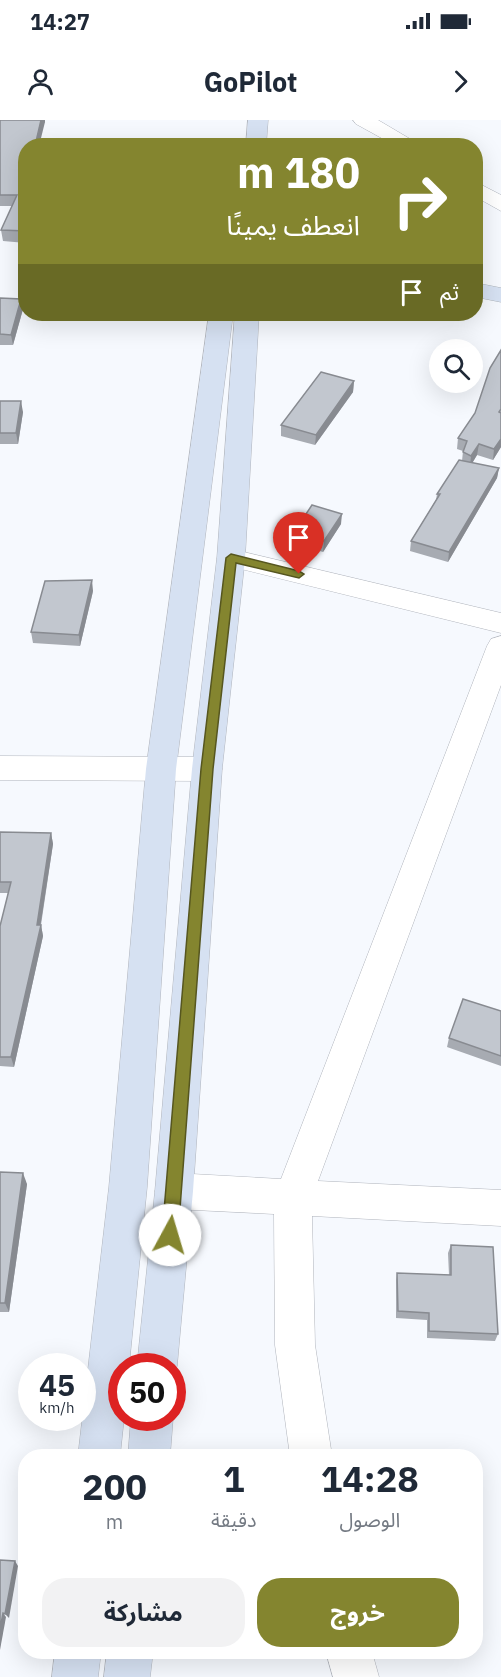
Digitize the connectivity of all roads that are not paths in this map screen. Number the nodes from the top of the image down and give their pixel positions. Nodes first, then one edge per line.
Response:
1 (258, 120) edge
2 (363, 120) edge
3 (257, 138) edge
4 (413, 138) edge
5 (483, 193) edge
6 (501, 205) edge
7 (483, 291) edge
8 (501, 295) edge
9 (220, 321) edge
10 (247, 321) edge
11 (231, 558) junction
12 (501, 623) edge
13 (501, 646) edge
14 (0, 768) edge
15 (207, 769) junction
16 (161, 770) junction
17 (174, 1191) junction
18 (293, 1197) junction
19 (501, 1208) edge
20 (158, 1353) edge
21 (151, 1431) edge
22 (100, 1449) edge
23 (150, 1449) edge
24 (310, 1449) edge
25 (77, 1659) edge
26 (129, 1659) edge
27 (351, 1659) edge
28 (75, 1677) edge
29 (127, 1677) edge
30 (356, 1677) edge

1 - 3 main road
2 - 4 street
5 - 6 street
7 - 8 main road
9 - 16 main road
10 - 11 main road
11 - 12 street
11 - 15 main road
13 - 18 street
14 - 16 street
15 - 16 street
15 - 17 main road
16 - 22 main road
17 - 18 street
17 - 20 main road
18 - 19 street
18 - 24 street
21 - 23 main road
25 - 28 main road
26 - 29 main road
27 - 30 street

